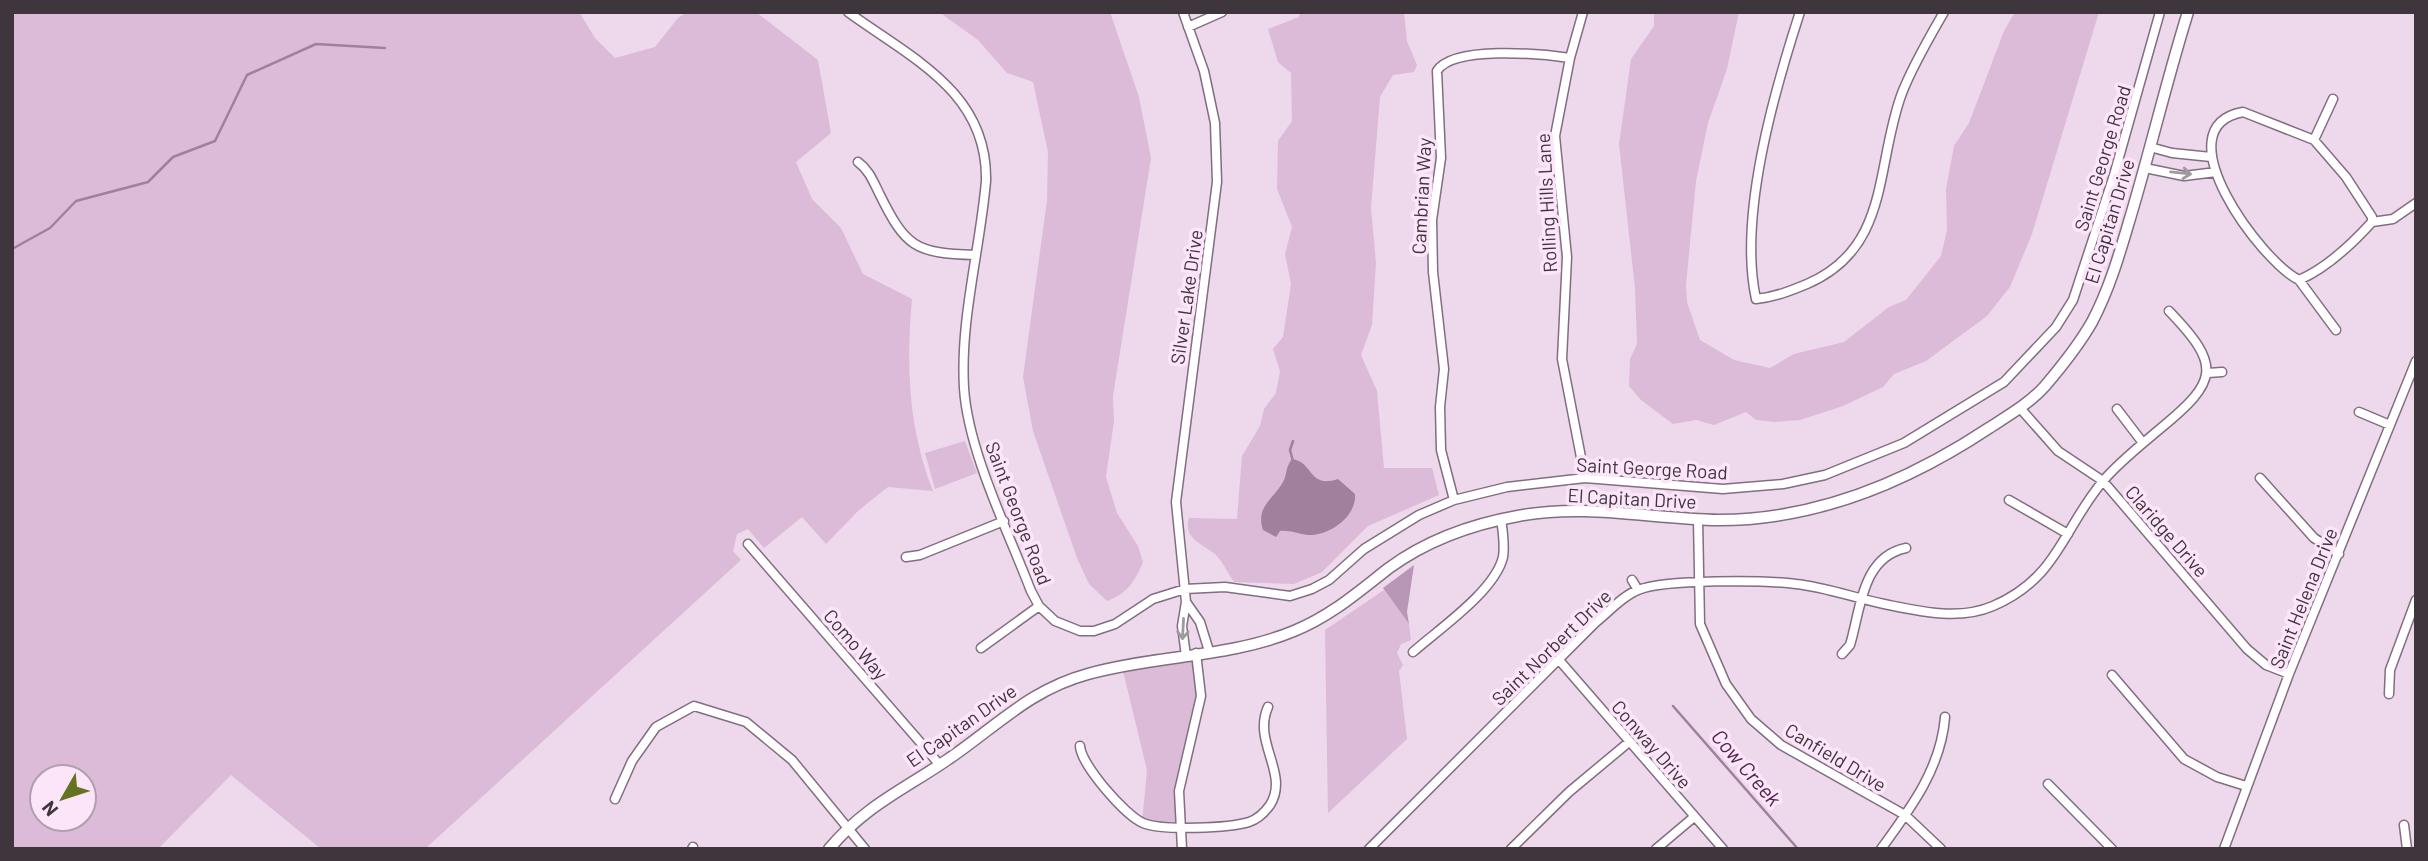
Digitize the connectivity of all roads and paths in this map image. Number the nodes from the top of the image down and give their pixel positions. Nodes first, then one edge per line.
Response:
1 (848, 12) edge
2 (1183, 12) edge
3 (1222, 12) edge
4 (1583, 12) edge
5 (1800, 12) edge
6 (1944, 12) edge
7 (2160, 12) edge
8 (2188, 12) edge
9 (1188, 27) junction
10 (1570, 58) junction
11 (2333, 99) dead end
12 (2314, 140) junction
13 (2150, 147) junction
14 (2211, 158) junction
15 (858, 162) dead end
16 (2145, 168) junction
17 (2216, 172) junction
18 (2416, 203) edge
19 (2372, 222) junction
20 (976, 256) junction
21 (2300, 279) junction
22 (2169, 311) dead end
23 (2336, 330) dead end
24 (2416, 360) edge
25 (2222, 372) dead end
26 (2208, 373) junction
27 (2020, 408) junction
28 (2117, 409) dead end
29 (2359, 412) dead end
30 (2390, 425) junction
31 (2143, 443) junction
32 (1585, 478) junction
33 (2260, 478) dead end
34 (2103, 481) junction
35 (1454, 500) junction
36 (2010, 500) dead end
37 (1501, 519) junction
38 (1698, 519) junction
39 (1004, 521) junction
40 (2068, 534) junction
41 (748, 544) dead end
42 (1906, 548) dead end
43 (2339, 554) junction
44 (906, 557) dead end
45 (1632, 580) dead end
46 (1698, 583) junction
47 (1185, 589) junction
48 (1638, 590) junction
49 (1863, 600) junction
50 (2416, 600) edge
51 (1186, 602) junction
52 (1039, 606) junction
53 (981, 648) dead end
54 (1209, 651) junction
55 (1413, 652) dead end
56 (1191, 654) junction
57 (1842, 654) dead end
58 (1559, 660) junction
59 (2289, 674) junction
60 (2112, 675) dead end
61 (2389, 694) dead end
62 (1268, 707) dead end
63 (1945, 717) dead end
64 (1629, 742) junction
65 (1080, 746) dead end
66 (940, 765) junction
67 (2048, 784) dead end
68 (2246, 786) junction
69 (615, 799) dead end
70 (1905, 816) junction
71 (1694, 817) junction
72 (2404, 825) dead end
73 (1179, 826) junction
74 (847, 828) junction
75 (829, 849) edge
76 (865, 849) edge
77 (1182, 849) edge
78 (1369, 849) edge
79 (1511, 849) edge
80 (1656, 849) edge
81 (1723, 849) edge
82 (1881, 849) edge
83 (1941, 849) edge
84 (2112, 849) edge
85 (2224, 849) edge
86 (2407, 849) edge

1 - 20 street, Saint George Road
2 - 9 street, Silver Lake Drive
3 - 9 street
4 - 10 street, Rolling Hills Lane
5 - 6 street
7 - 32 street, Saint George Road
8 - 13 street, El Capitan Drive
9 - 47 street, Silver Lake Drive
10 - 32 street, Rolling Hills Lane
10 - 35 street, Cambrian Way
11 - 12 street
12 - 14 street
12 - 19 street
13 - 14 street
13 - 16 street, El Capitan Drive
14 - 17 street
15 - 20 street
16 -> 17 street
16 - 27 street, El Capitan Drive
17 - 21 street
18 - 19 street
19 - 21 street
20 - 39 street, Saint George Road
21 - 23 street
22 - 26 street
24 - 30 street, Saint Helena Drive
25 - 26 street
26 - 31 street, Saint Norbert Drive
27 - 34 street, Claridge Drive
27 - 38 street, El Capitan Drive
28 - 31 street
29 - 30 street
30 - 43 street, Saint Helena Drive
31 - 34 street, Saint Norbert Drive
32 - 35 street, Saint George Road
33 - 43 street
34 - 40 street, Saint Norbert Drive
34 - 59 street, Claridge Drive
35 - 47 street, Saint George Road
36 - 40 street
37 - 38 street, El Capitan Drive
37 - 54 street, El Capitan Drive
37 - 55 street
38 - 46 street, Canfield Drive
39 - 44 street
39 - 52 street, Saint George Road
40 - 49 street, Saint Norbert Drive
41 - 66 street, Como Way
42 - 49 street
43 - 59 street, Saint Helena Drive
45 - 48 street
46 - 48 street, Saint Norbert Drive
46 - 49 street, Saint Norbert Drive
46 - 70 street, Canfield Drive
47 - 51 street, Silver Lake Drive
47 - 52 street, Saint George Road
48 - 58 street, Saint Norbert Drive
49 - 57 street
50 - 61 street
51 - 54 street
51 -> 56 street, Silver Lake Drive
52 - 53 street
54 - 56 street, El Capitan Drive
56 - 66 street, El Capitan Drive
56 - 73 street, Silver Lake Drive
58 - 64 street, Conway Drive
58 - 78 street, Saint Norbert Drive
59 - 68 street, Saint Helena Drive
60 - 68 street
62 - 73 street
63 - 70 street
64 - 71 street, Conway Drive
64 - 79 street
65 - 73 street
66 - 74 street, El Capitan Drive
67 - 84 street
68 - 85 street, Saint Helena Drive
69 - 74 street
70 - 82 street
70 - 83 street, Canfield Drive
71 - 80 street
71 - 81 street, Conway Drive
72 - 86 street
73 - 77 street, Silver Lake Drive
74 - 75 street, El Capitan Drive
74 - 76 street

